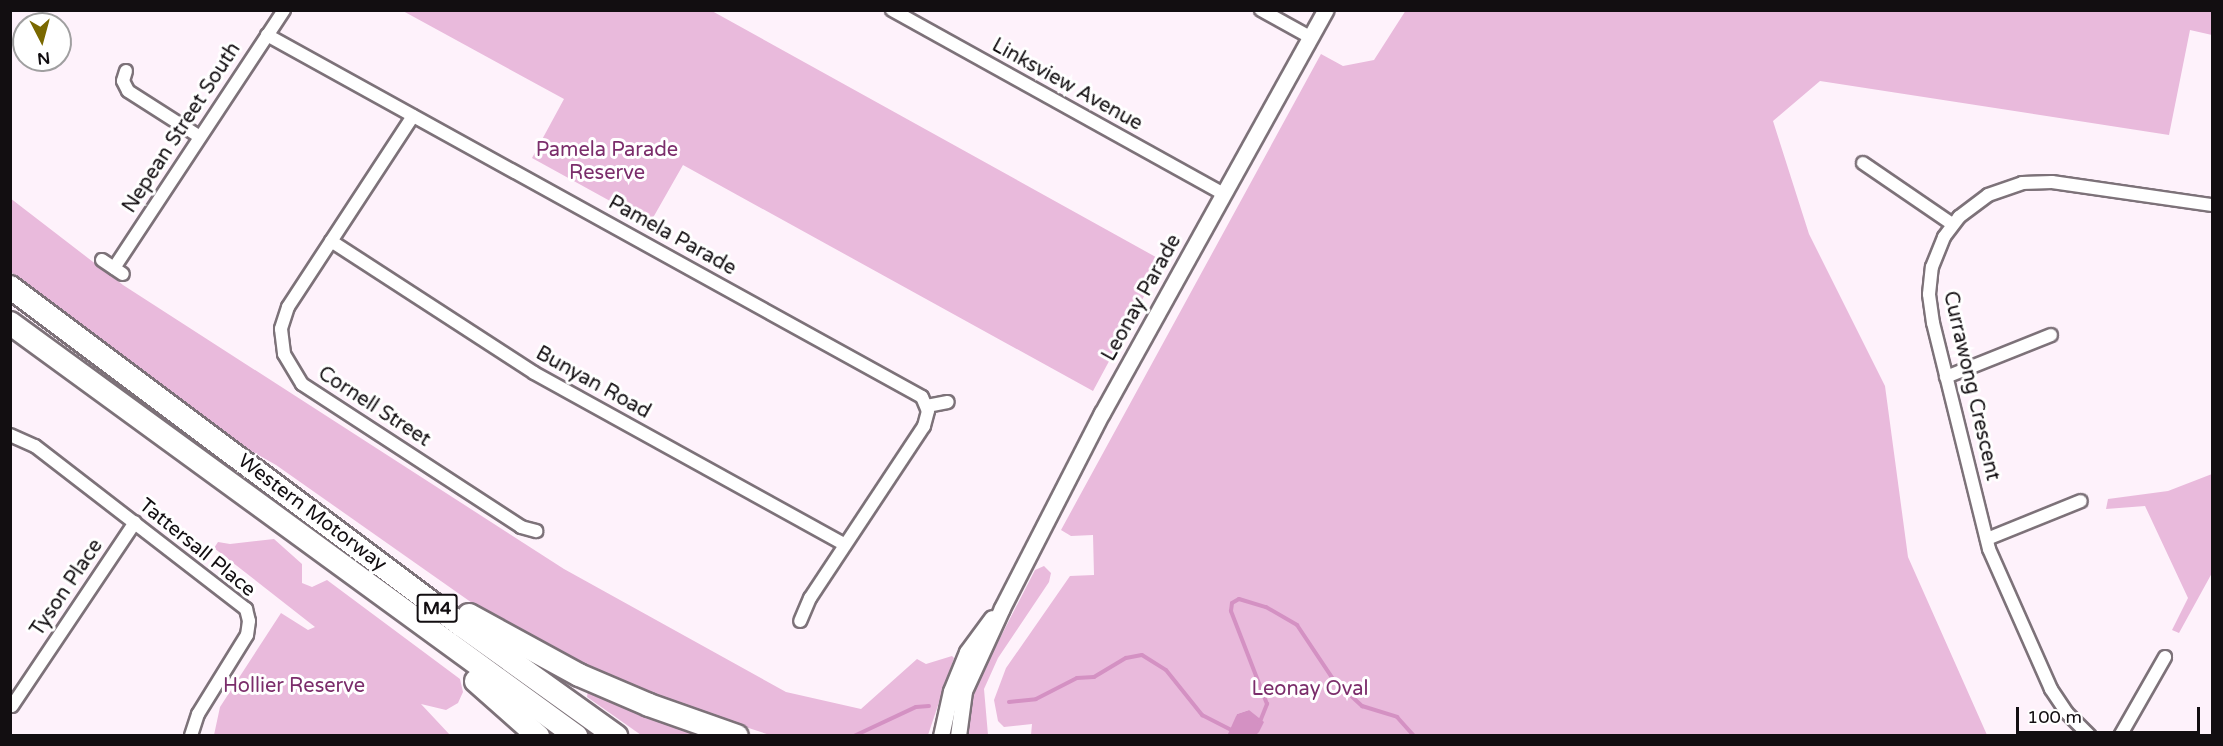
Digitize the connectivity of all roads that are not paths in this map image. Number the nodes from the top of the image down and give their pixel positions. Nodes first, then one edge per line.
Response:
1 (284, 10) edge
2 (892, 10) edge
3 (1261, 10) edge
4 (1325, 10) edge
5 (267, 35) junction
6 (1310, 38) junction
7 (126, 71) dead end
8 (413, 116) junction
9 (200, 137) junction
10 (1863, 163) dead end
11 (1224, 194) junction
12 (2212, 205) edge
13 (1952, 224) junction
14 (331, 242) junction
15 (102, 260) dead end
16 (10, 287) edge
17 (10, 323) edge
18 (2051, 335) dead end
19 (1946, 377) junction
20 (948, 402) dead end
21 (927, 406) junction
22 (10, 435) edge
23 (262, 476) junction
24 (245, 494) junction
25 (2081, 501) dead end
26 (135, 522) junction
27 (536, 531) dead end
28 (1987, 539) junction
29 (844, 545) junction
30 (1002, 608) junction
31 (800, 621) dead end
32 (2166, 657) dead end
33 (12, 706) dead end
34 (191, 735) edge
35 (538, 735) edge
36 (576, 735) edge
37 (616, 735) edge
38 (737, 735) edge
39 (940, 735) edge
40 (958, 735) edge
41 (2090, 735) edge
42 (2120, 735) edge

1 - 5 street, Nepean Street South
2 - 11 street, Linksview Avenue
3 - 6 street
4 - 6 street, Leonay Parade
5 - 8 street, Pamela Parade
5 - 9 street, Nepean Street South
6 - 11 street, Leonay Parade
7 - 9 street
8 - 14 street, Cornell Street
8 - 21 street, Pamela Parade
9 - 15 street, Nepean Street South
10 - 13 street
11 - 30 street, Leonay Parade
12 - 13 street, Currawong Crescent
13 - 19 street, Currawong Crescent
14 - 27 street, Cornell Street
14 - 29 street, Bunyan Road
16 - 23 highway, Western Motorway / M4
17 - 24 highway, Western Motorway / M4
18 - 19 street
19 - 28 street, Currawong Crescent
20 - 21 street
21 - 29 street
22 - 26 street, Tattersall Place
23 - 37 highway, Western Motorway / M4
23 - 38 highway
24 - 35 highway, M4
24 - 36 highway, Western Motorway / M4
25 - 28 street
26 - 33 street, Tyson Place
26 - 34 street, Tattersall Place
28 - 41 street, Currawong Crescent
29 - 31 street
30 - 39 street, Leonay Parade
30 - 40 street, Leonay Parade
32 - 42 street

